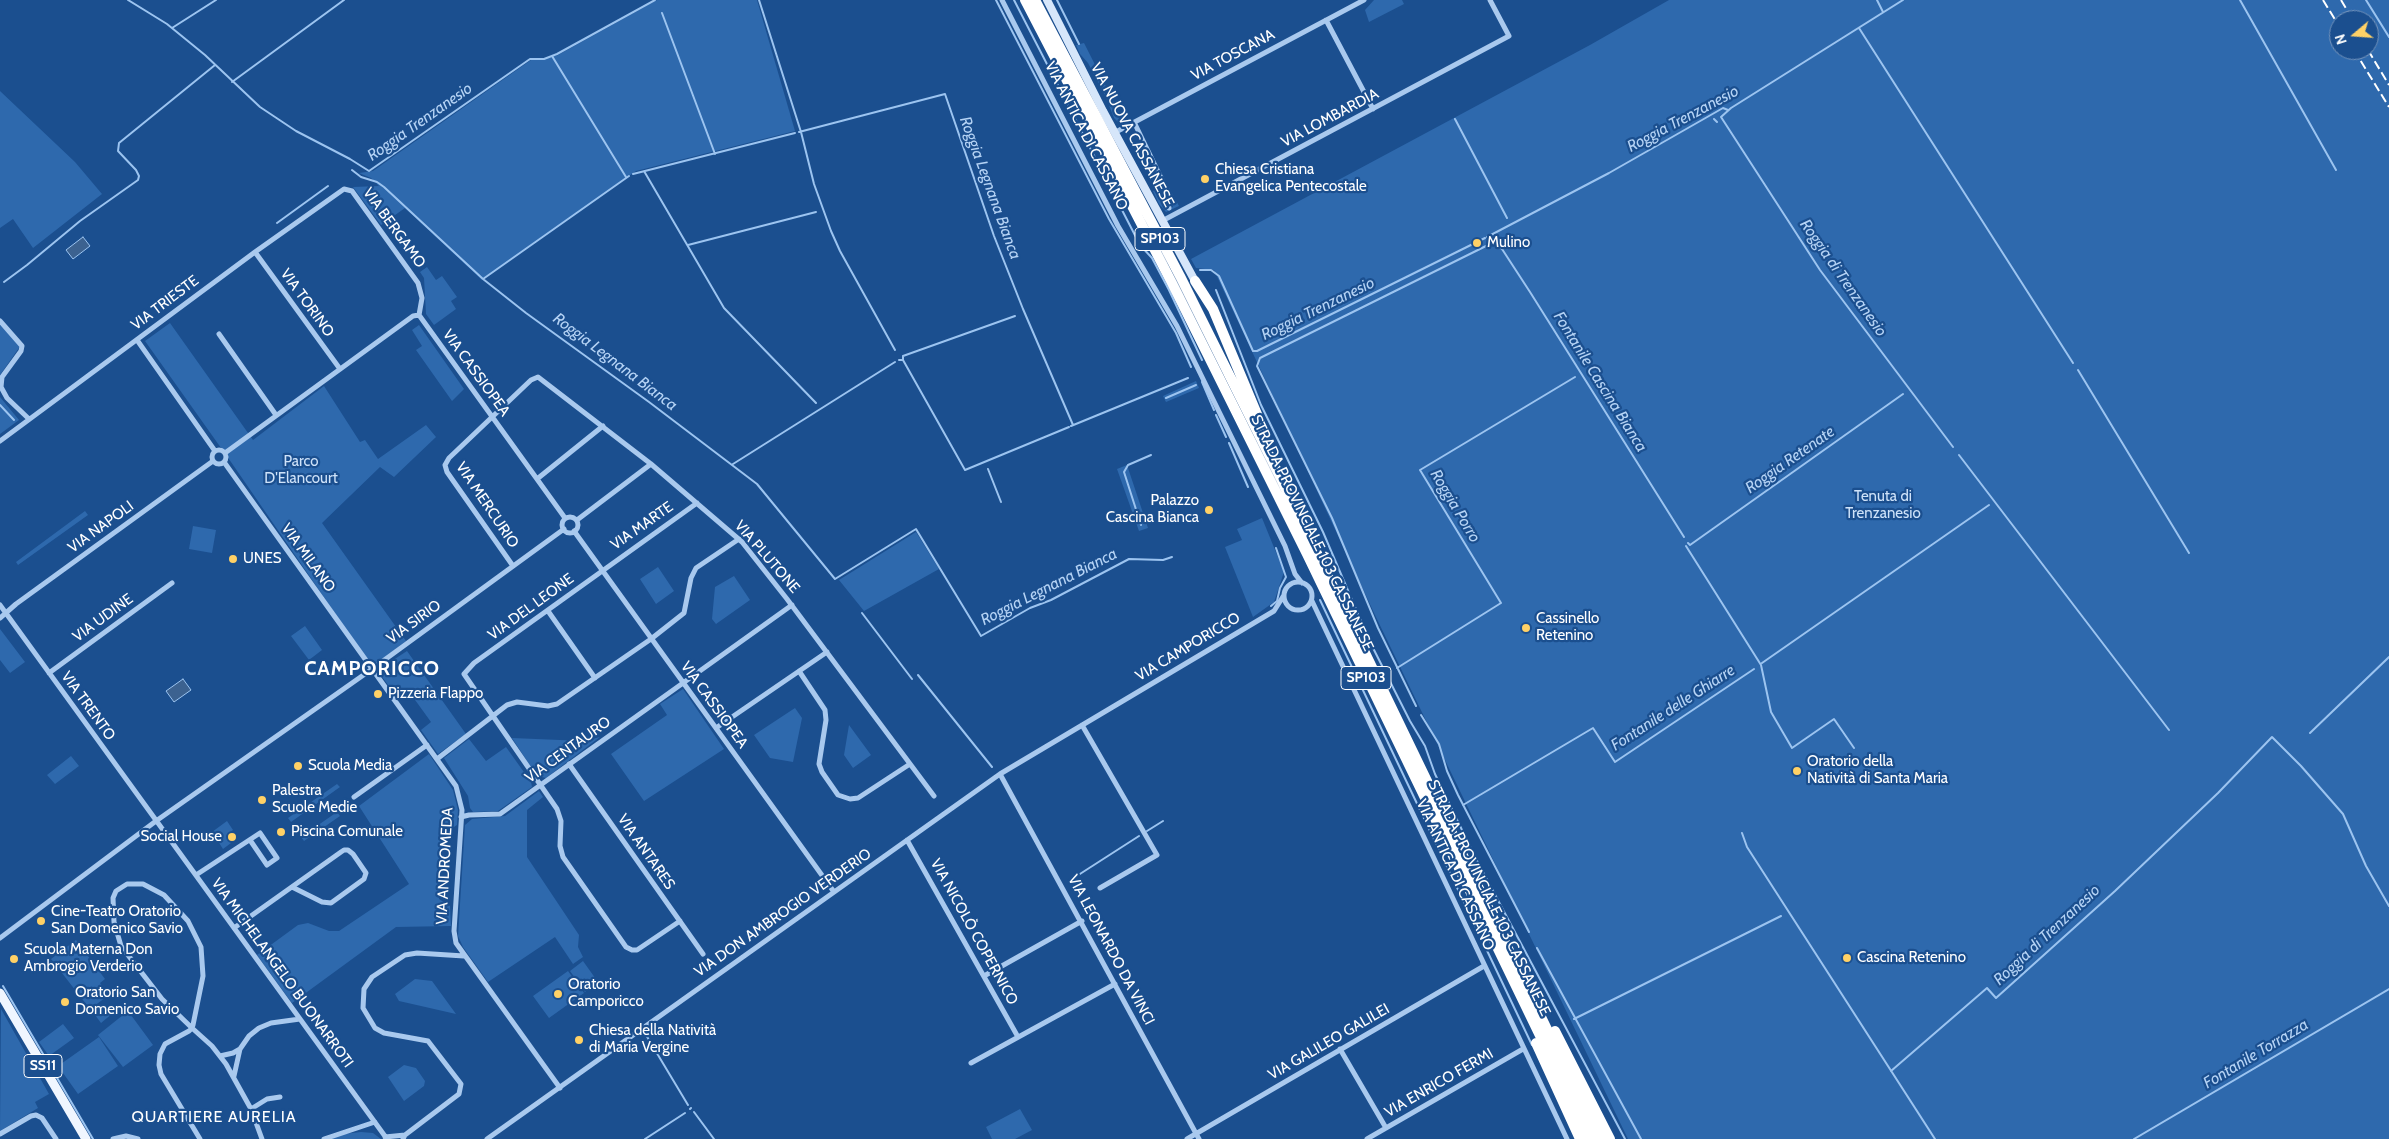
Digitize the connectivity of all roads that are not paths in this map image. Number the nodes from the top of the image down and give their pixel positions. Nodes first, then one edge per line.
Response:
1 (1002, 0) edge
2 (1023, 0) edge
3 (1036, 0) edge
4 (1047, 0) edge
5 (1364, 0) edge
6 (1490, 0) edge
7 (1326, 20) junction
8 (1373, 109) junction
9 (1134, 122) junction
10 (1114, 133) junction
11 (347, 188) joint
12 (1169, 208) dead end
13 (1162, 221) junction
14 (254, 252) junction
15 (1195, 281) joint
16 (419, 315) junction
17 (0, 321) edge
18 (219, 334) dead end
19 (136, 340) junction
20 (340, 369) junction
21 (276, 415) junction
22 (492, 417) junction
23 (29, 419) junction
24 (603, 426) junction
25 (0, 441) edge
26 (215, 451) junction
27 (225, 453) junction
28 (213, 461) junction
29 (224, 462) junction
30 (651, 464) junction
31 (537, 479) junction
32 (1281, 479) junction
33 (697, 503) junction
34 (565, 518) junction
35 (576, 520) junction
36 (564, 529) junction
37 (574, 531) junction
38 (739, 539) junction
39 (1286, 548) junction
40 (513, 566) junction
41 (602, 570) junction
42 (172, 583) dead end
43 (1302, 583) junction
44 (1291, 584) junction
45 (1284, 595) junction
46 (1312, 601) junction
47 (792, 605) junction
48 (0, 606) edge
49 (1291, 608) junction
50 (1304, 609) junction
51 (548, 611) junction
52 (1274, 611) junction
53 (2, 616) edge
54 (1320, 622) junction
55 (652, 639) junction
56 (826, 652) junction
57 (372, 669) junction
58 (799, 671) junction
59 (49, 673) junction
60 (595, 678) junction
61 (683, 683) junction
62 (492, 715) junction
63 (1098, 715) joint
64 (1082, 725) junction
65 (716, 728) junction
66 (427, 745) junction
67 (437, 759) junction
68 (569, 764) junction
69 (910, 764) junction
70 (1000, 774) junction
71 (541, 785) junction
72 (934, 796) dead end
73 (354, 797) dead end
74 (461, 817) junction
75 (156, 821) junction
76 (250, 840) junction
77 (907, 840) junction
78 (196, 875) junction
79 (1473, 876) junction
80 (292, 887) junction
81 (1100, 888) dead end
82 (834, 892) junction
83 (1472, 896) junction
84 (680, 921) junction
85 (1082, 921) junction
86 (234, 928) junction
87 (0, 938) edge
88 (703, 954) dead end
89 (464, 956) junction
90 (1484, 966) junction
91 (984, 976) junction
92 (1115, 984) junction
93 (0, 993) edge
94 (300, 1019) junction
95 (192, 1028) junction
96 (1018, 1037) junction
97 (240, 1049) junction
98 (1340, 1049) junction
99 (1523, 1049) junction
100 (220, 1056) junction
101 (971, 1063) dead end
102 (234, 1076) junction
103 (560, 1088) junction
104 (280, 1097) dead end
105 (251, 1109) junction
106 (375, 1122) junction
107 (1386, 1128) junction
108 (0, 1134) edge
109 (1197, 1136) edge
110 (404, 1137) edge
111 (386, 1138) edge
112 (56, 1139) edge
113 (86, 1139) edge
114 (113, 1139) edge
115 (138, 1139) edge
116 (200, 1139) edge
117 (262, 1139) edge
118 (324, 1139) edge
119 (487, 1139) edge
120 (1186, 1139) edge
121 (1367, 1139) edge
122 (1568, 1139) edge
123 (1580, 1139) edge
124 (1590, 1139) edge
125 (1600, 1139) edge
126 (1610, 1139) edge

1 - 39 street, VIA ANTICA DI CASSANO
2 - 83 highway, STRADA PROVINCIALE 103 CASSANESE / SP103
3 - 32 highway, STRADA PROVINCIALE 103 CASSANESE / SP103
4 - 10 street, VIA NUOVA CASSANESE / SP103
5 - 7 street, VIA TOSCANA
6 - 8 street, VIA LOMBARDIA
7 - 8 street
7 - 9 street, VIA TOSCANA
8 - 13 street, VIA LOMBARDIA
9 - 10 street, VIA TOSCANA
9 - 12 street
10 - 13 street, VIA NUOVA CASSANESE / SP103
11 - 14 street, VIA TRIESTE
11 - 16 street, VIA BERGAMO
13 - 15 street, VIA NUOVA CASSANESE / SP103
14 - 19 street, VIA TRIESTE
14 - 20 street, VIA TORINO
15 - 32 highway, SP103
16 - 20 street
16 - 22 street, VIA CASSIOPEA
17 - 23 street
18 - 21 street
19 - 23 street, VIA TRIESTE
19 - 26 street
20 - 21 street
21 - 27 street
22 - 24 street, VIA PLUTONE
22 - 31 street, VIA CASSIOPEA
22 - 40 street, VIA MERCURIO
23 - 25 street, VIA TRIESTE
24 - 30 street, VIA PLUTONE
24 - 31 street
26 - 27 street
26 - 28 street
27 - 29 street
28 - 29 street
28 - 53 street, VIA NAPOLI
29 - 57 street, VIA MILANO
30 - 33 street, VIA PLUTONE
30 - 35 street
31 - 34 street, VIA CASSIOPEA
32 - 79 highway, STRADA PROVINCIALE 103 CASSANESE / SP103
33 - 38 street, VIA PLUTONE
33 - 41 street, VIA MARTE
34 - 35 street
34 - 36 street
35 - 37 street
36 - 37 street
36 - 40 street, VIA SIRIO
37 - 41 street, VIA CASSIOPEA
38 - 47 street, VIA PLUTONE
38 - 55 street
39 - 43 street, VIA ANTICA DI CASSANO
39 - 44 street, VIA ANTICA DI CASSANO
40 - 57 street, VIA SIRIO
41 - 51 street, VIA DEL LEONE
41 - 55 street, VIA CASSIOPEA
42 - 59 street, VIA UDINE
43 - 44 street
43 - 46 street
44 - 45 street
45 - 49 street
45 - 52 street, VIA CAMPORICCO
46 - 50 street
46 - 54 street, VIA ANTICA DI CASSANO
47 - 56 street, VIA PLUTONE
47 - 61 street, VIA CENTAURO
48 - 53 street, VIA TRENTO
49 - 50 street
49 - 52 street
50 - 54 street
51 - 60 street
51 - 62 street, VIA DEL LEONE
52 - 63 street, VIA CAMPORICCO
53 - 59 street, VIA TRENTO
54 - 90 street, VIA ANTICA DI CASSANO
55 - 60 street
55 - 61 street, VIA CASSIOPEA
56 - 58 street
56 - 69 street, VIA PLUTONE
57 - 66 street, VIA ANDROMEDA
57 - 75 street, VIA SIRIO
58 - 65 street
58 - 69 street
59 - 75 street, VIA TRENTO
60 - 62 street
61 - 65 street, VIA CASSIOPEA
61 - 68 street, VIA CENTAURO
62 - 67 street
62 - 71 street
63 - 64 street, VIA DON AMBROGIO VERDERIO
64 - 70 street, VIA DON AMBROGIO VERDERIO
64 - 81 street
65 - 82 street, VIA CASSIOPEA
66 - 67 street, VIA ANDROMEDA
66 - 73 street
67 - 74 street, VIA ANDROMEDA
68 - 71 street, VIA CENTAURO
68 - 84 street, VIA ANTARES
69 - 72 street, VIA PLUTONE
70 - 77 street, VIA DON AMBROGIO VERDERIO
70 - 85 street, VIA LEONARDO DA VINCI
71 - 74 street, VIA CENTAURO
71 - 84 street
74 - 89 street, VIA ANDROMEDA
75 - 78 street, VIA MICHELANGELO BUONARROTI
75 - 87 street, VIA SIRIO
76 - 76 street
76 - 78 street
77 - 82 street, VIA DON AMBROGIO VERDERIO
77 - 91 street, VIA NICOLÒ COPERNICO
78 - 86 street, VIA MICHELANGELO BUONARROTI
79 - 125 highway, STRADA PROVINCIALE 103 CASSANESE / SP103
79 - 126 highway, SP103
80 - 80 street
80 - 86 street
82 - 103 street, VIA DON AMBROGIO VERDERIO
83 - 123 highway, SP103
83 - 124 highway, STRADA PROVINCIALE 103 CASSANESE / SP103
84 - 88 street, VIA ANTARES
85 - 91 street
85 - 92 street, VIA LEONARDO DA VINCI
86 - 94 street, VIA MICHELANGELO BUONARROTI
89 - 103 street, VIA ANDROMEDA
89 - 110 street
90 - 98 street, VIA GALILEO GALILEI
90 - 99 street, VIA ANTICA DI CASSANO
91 - 96 street, VIA NICOLÒ COPERNICO
92 - 96 street
92 - 109 street, VIA LEONARDO DA VINCI
93 - 113 main road, SS11
94 - 97 street
94 - 106 street, VIA MICHELANGELO BUONARROTI
95 - 95 street
95 - 100 street
95 - 116 street
96 - 101 street
97 - 100 street
97 - 102 street
98 - 107 street
98 - 109 street, VIA GALILEO GALILEI
99 - 107 street, VIA ENRICO FERMI
99 - 122 street, VIA ANTICA DI CASSANO
100 - 102 street
102 - 105 street
103 - 119 street, VIA DON AMBROGIO VERDERIO
104 - 105 street
105 - 117 street
106 - 111 street, VIA MICHELANGELO BUONARROTI
106 - 118 street
107 - 121 street, VIA ENRICO FERMI
108 - 112 street
109 - 120 street, VIA GALILEO GALILEI
110 - 111 street
114 - 115 street

